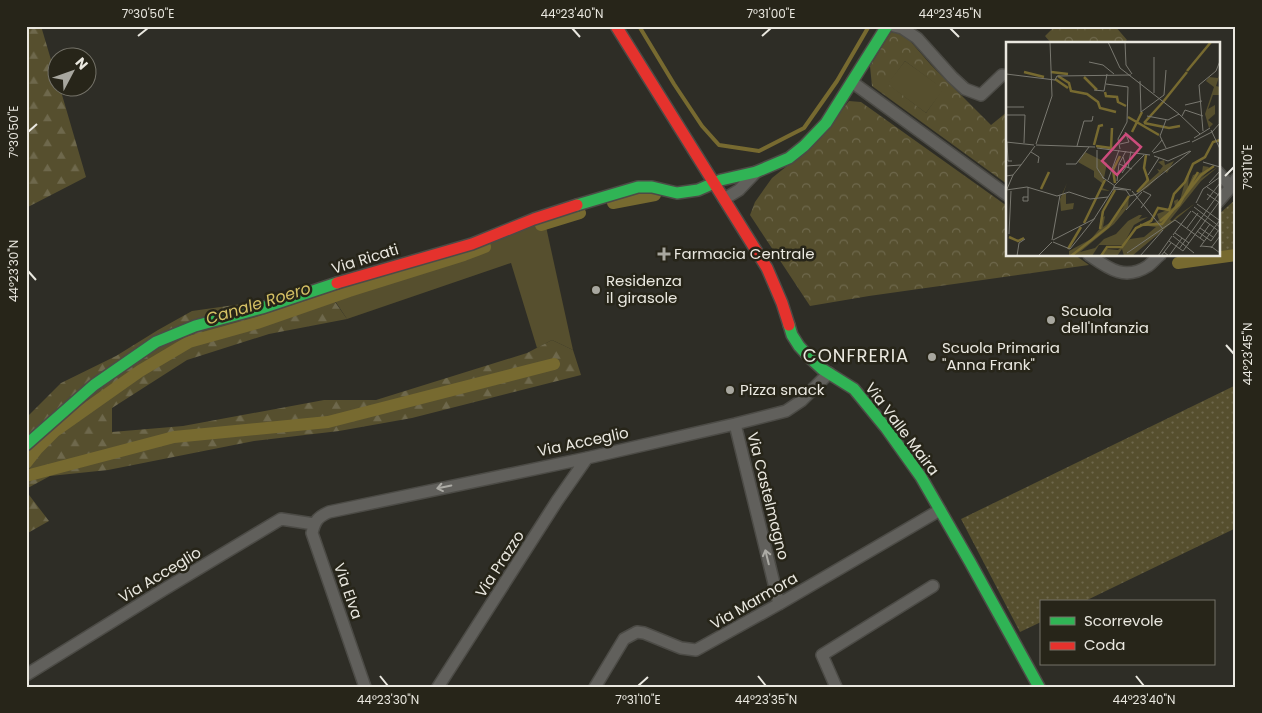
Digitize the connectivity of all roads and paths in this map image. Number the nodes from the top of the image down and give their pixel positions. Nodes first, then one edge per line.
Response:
1 (616, 26) edge
2 (887, 26) edge
3 (894, 26) edge
4 (1002, 75) dead end
5 (852, 82) junction
6 (756, 172) junction
7 (1220, 173) edge
8 (714, 183) junction
9 (1233, 183) edge
10 (1006, 194) edge
11 (724, 199) junction
12 (1220, 199) edge
13 (1091, 256) edge
14 (1159, 256) edge
15 (829, 373) junction
16 (735, 424) junction
17 (26, 445) edge
18 (587, 458) junction
19 (940, 510) junction
20 (314, 524) junction
21 (933, 586) dead end
22 (779, 604) junction
23 (26, 675) edge
24 (365, 687) edge
25 (438, 687) edge
26 (595, 687) edge
27 (836, 687) edge
28 (1039, 687) edge

1 - 8 street, Via Valle Maira
2 - 5 street, Via Ricati
3 - 4 street
5 - 6 street, Via Ricati
5 - 10 street
6 - 8 street, Via Ricati
6 - 11 street
7 - 9 street
8 - 11 street, Via Valle Maira
8 - 17 street, Via Ricati
9 - 12 street
11 - 15 street, Via Valle Maira
13 - 14 street
15 - 16 street, Via Acceglio
15 - 19 street, Via Valle Maira
16 - 18 street, Via Acceglio
22 -> 16 street, Via Castelmagno
18 -> 20 street, Via Acceglio
18 - 25 street, Via Prazzo
19 - 22 street, Via Marmora
19 - 28 street, Via Valle Maira
20 - 23 street, Via Acceglio
20 - 24 street, Via Elva
21 - 27 street
22 - 26 street, Via Marmora

